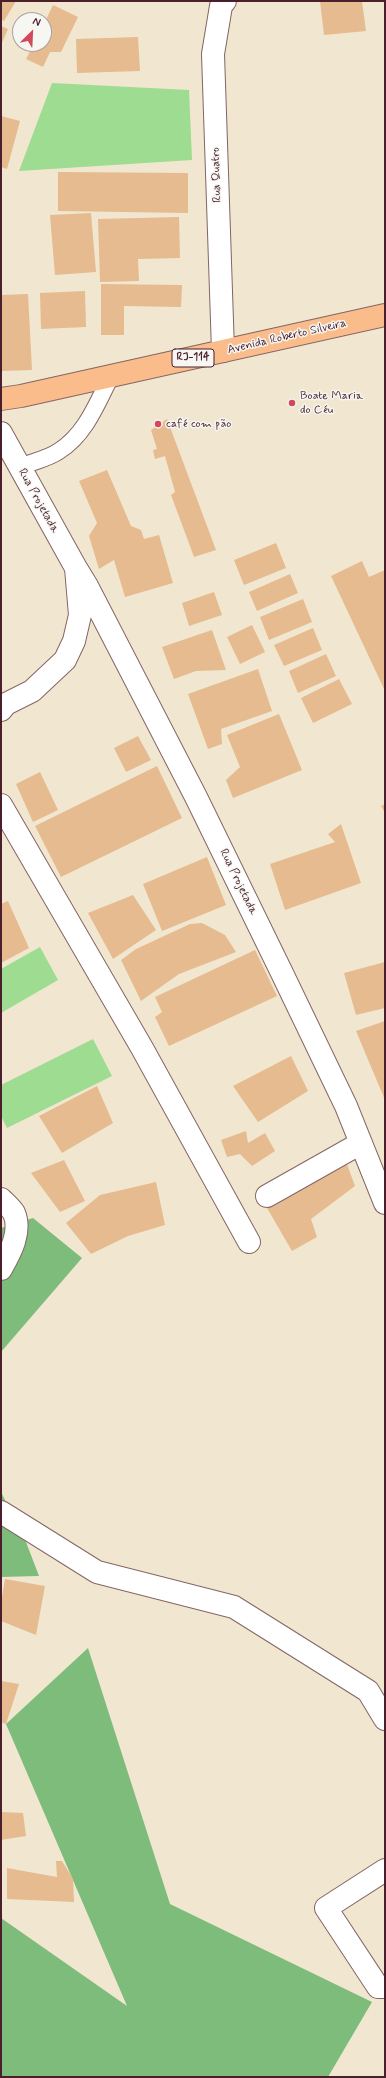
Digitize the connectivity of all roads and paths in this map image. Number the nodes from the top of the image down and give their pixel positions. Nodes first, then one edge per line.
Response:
1 (225, 1) edge
2 (385, 315) edge
3 (223, 351) junction
4 (111, 376) junction
5 (1, 399) edge
6 (1, 433) edge
7 (19, 467) junction
8 (76, 568) junction
9 (1, 710) edge
10 (1, 805) edge
11 (361, 1143) junction
12 (267, 1196) dead end
13 (1, 1199) edge
14 (385, 1203) edge
15 (249, 1242) dead end
16 (5, 1262) edge
17 (1, 1512) edge
18 (385, 1719) edge
19 (385, 1870) edge
20 (385, 1987) edge

1 - 3 street, Rua Quatro
2 - 3 main road, Avenida Roberto Silveira / RJ-114
3 - 4 main road, Avenida Roberto Silveira / RJ-114
4 - 5 main road, Avenida Roberto Silveira / RJ-114
4 - 7 lane
6 - 7 street, Rua Projetada
7 - 8 street, Rua Projetada
8 - 9 street, Rua Projetada
8 - 11 street, Rua Projetada
10 - 15 street
11 - 12 street
11 - 14 street, Rua Projetada
13 - 16 street
17 - 18 street
19 - 20 street

